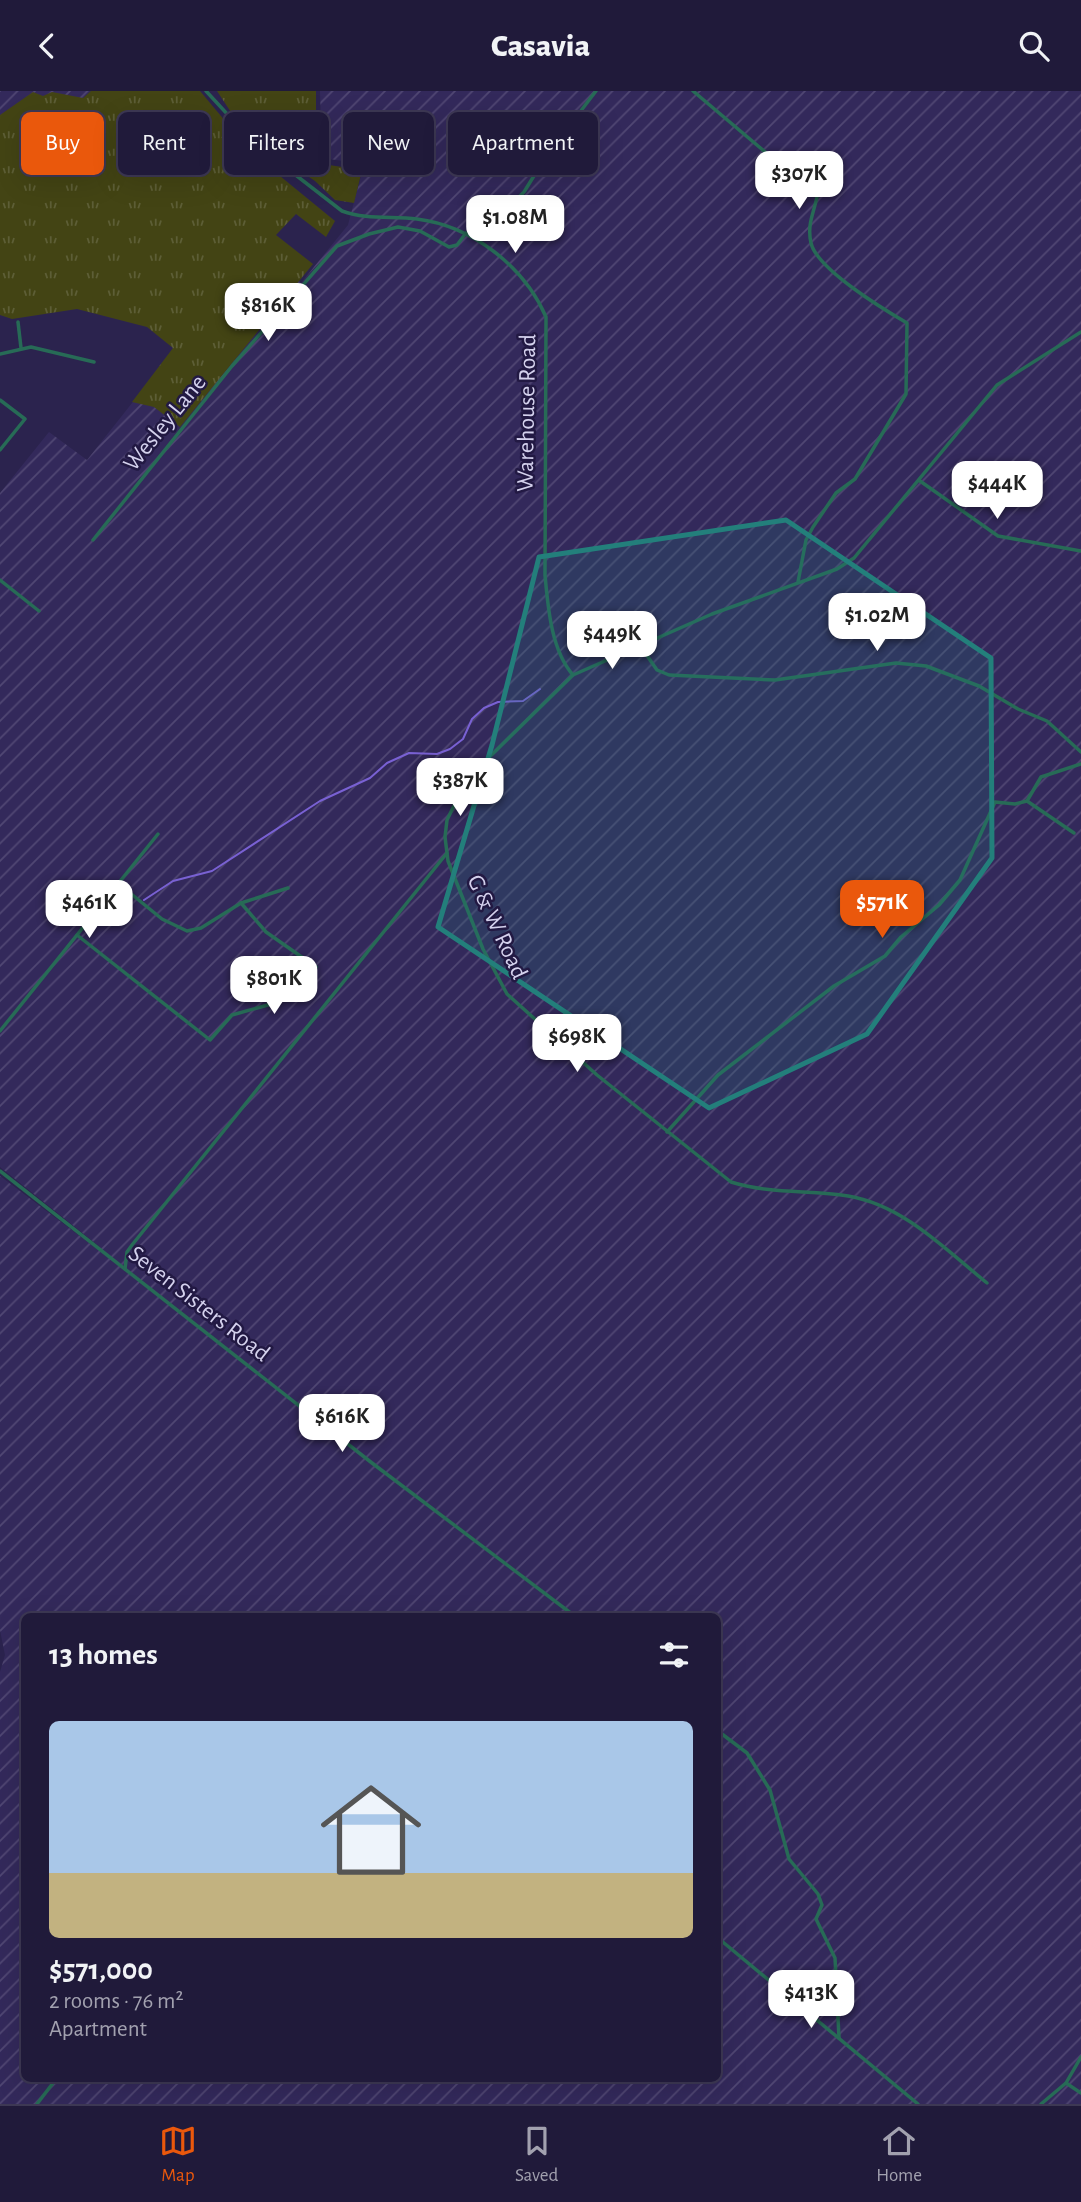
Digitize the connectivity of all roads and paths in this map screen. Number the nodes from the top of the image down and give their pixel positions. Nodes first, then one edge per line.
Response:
1 (206, 91) edge
2 (596, 91) edge
3 (693, 91) edge
4 (466, 233) junction
5 (472, 236) junction
6 (18, 322) dead end
7 (1081, 333) edge
8 (21, 348) junction
9 (0, 354) edge
10 (94, 362) dead end
11 (0, 400) edge
12 (0, 450) edge
13 (919, 481) junction
14 (93, 540) dead end
15 (1081, 551) edge
16 (0, 580) edge
17 (798, 582) junction
18 (39, 611) dead end
19 (640, 647) junction
20 (573, 675) junction
21 (1081, 753) edge
22 (1081, 764) edge
23 (1027, 801) junction
24 (1074, 833) dead end
25 (158, 834) dead end
26 (447, 853) junction
27 (118, 884) junction
28 (288, 888) dead end
29 (241, 903) junction
30 (77, 935) junction
31 (0, 1031) edge
32 (667, 1132) junction
33 (0, 1171) edge
34 (125, 1269) junction
35 (987, 1283) dead end
36 (571, 1613) edge
37 (721, 1733) edge
38 (721, 1940) edge
39 (839, 2038) junction
40 (1081, 2057) edge
41 (54, 2082) edge
42 (1066, 2083) junction
43 (1081, 2093) edge
44 (916, 2103) edge
45 (37, 2104) edge
46 (1041, 2104) edge

1 - 4 street, Warehouse Road
2 - 5 street
3 - 17 street
4 - 5 street, Warehouse Road
4 - 14 street, Wesley Lane
5 - 20 street, Warehouse Road
6 - 8 street
7 - 13 street, G & W Road
8 - 9 street
8 - 10 street
11 - 12 street
13 - 15 street
13 - 17 street, G & W Road
16 - 18 street
17 - 19 street, G & W Road
19 - 20 street, G & W Road
19 - 21 street
20 - 26 street, G & W Road
22 - 23 street
23 - 24 street
23 - 32 street
25 - 27 street
26 - 32 street, G & W Road
26 - 34 street
27 - 29 street
27 - 30 street
28 - 29 street
29 - 30 street
30 - 31 street
32 - 35 street, G & W Road
33 - 34 street, Seven Sisters Road
34 - 36 street, Seven Sisters Road
37 - 39 street
38 - 39 street
39 - 44 street
40 - 42 street
41 - 45 street
42 - 43 street
42 - 46 street

